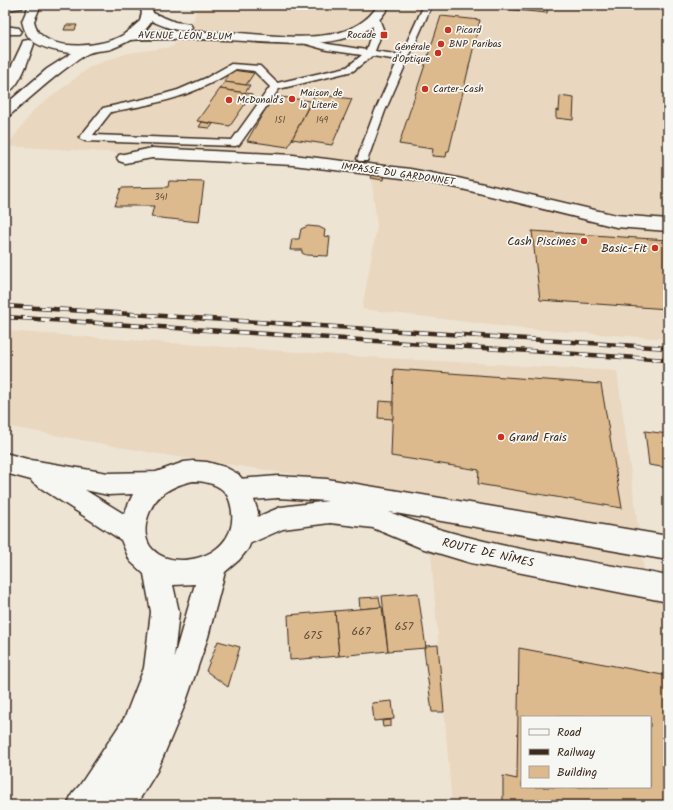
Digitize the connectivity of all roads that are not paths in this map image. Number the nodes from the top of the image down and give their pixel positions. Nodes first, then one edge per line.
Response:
1 (18, 5) edge
2 (35, 5) edge
3 (384, 5) edge
4 (428, 5) edge
5 (5, 6) edge
6 (146, 10) edge
7 (375, 18) junction
8 (10, 30) edge
9 (130, 36) junction
10 (241, 37) junction
11 (305, 40) junction
12 (28, 44) junction
13 (87, 49) junction
14 (370, 53) junction
15 (404, 58) junction
16 (274, 87) junction
17 (5, 89) edge
18 (5, 112) edge
19 (125, 158) dead end
20 (363, 159) dead end
21 (668, 225) edge
22 (5, 463) edge
23 (31, 470) junction
24 (159, 483) junction
25 (238, 490) junction
26 (133, 533) junction
27 (242, 535) junction
28 (668, 548) edge
29 (213, 565) junction
30 (156, 568) junction
31 (668, 589) edge
32 (83, 805) edge
33 (118, 805) edge

1 - 5 main road
2 - 8 main road
3 - 7 main road, AVENUE LÉON BLUM
4 - 15 lane
6 - 9 main road
6 - 10 main road, AVENUE LÉON BLUM
7 - 11 main road, AVENUE LÉON BLUM
7 - 14 lane
8 - 12 main road
9 - 10 main road, AVENUE LÉON BLUM
9 - 13 main road
10 - 11 main road, AVENUE LÉON BLUM
11 - 14 lane
12 - 13 main road
12 - 17 main road
13 - 18 main road
14 - 15 lane
14 - 16 lane
15 - 20 lane
16 - 16 lane
19 - 21 main road, IMPASSE DU GARDONNET
22 - 23 main road
23 - 24 main road
23 - 26 main road
24 - 25 main road
24 - 26 main road
25 - 27 main road
25 - 28 main road
26 - 30 main road
27 - 29 main road
27 - 31 main road, ROUTE DE NÎMES
29 - 30 main road
29 - 33 main road
30 - 32 main road

